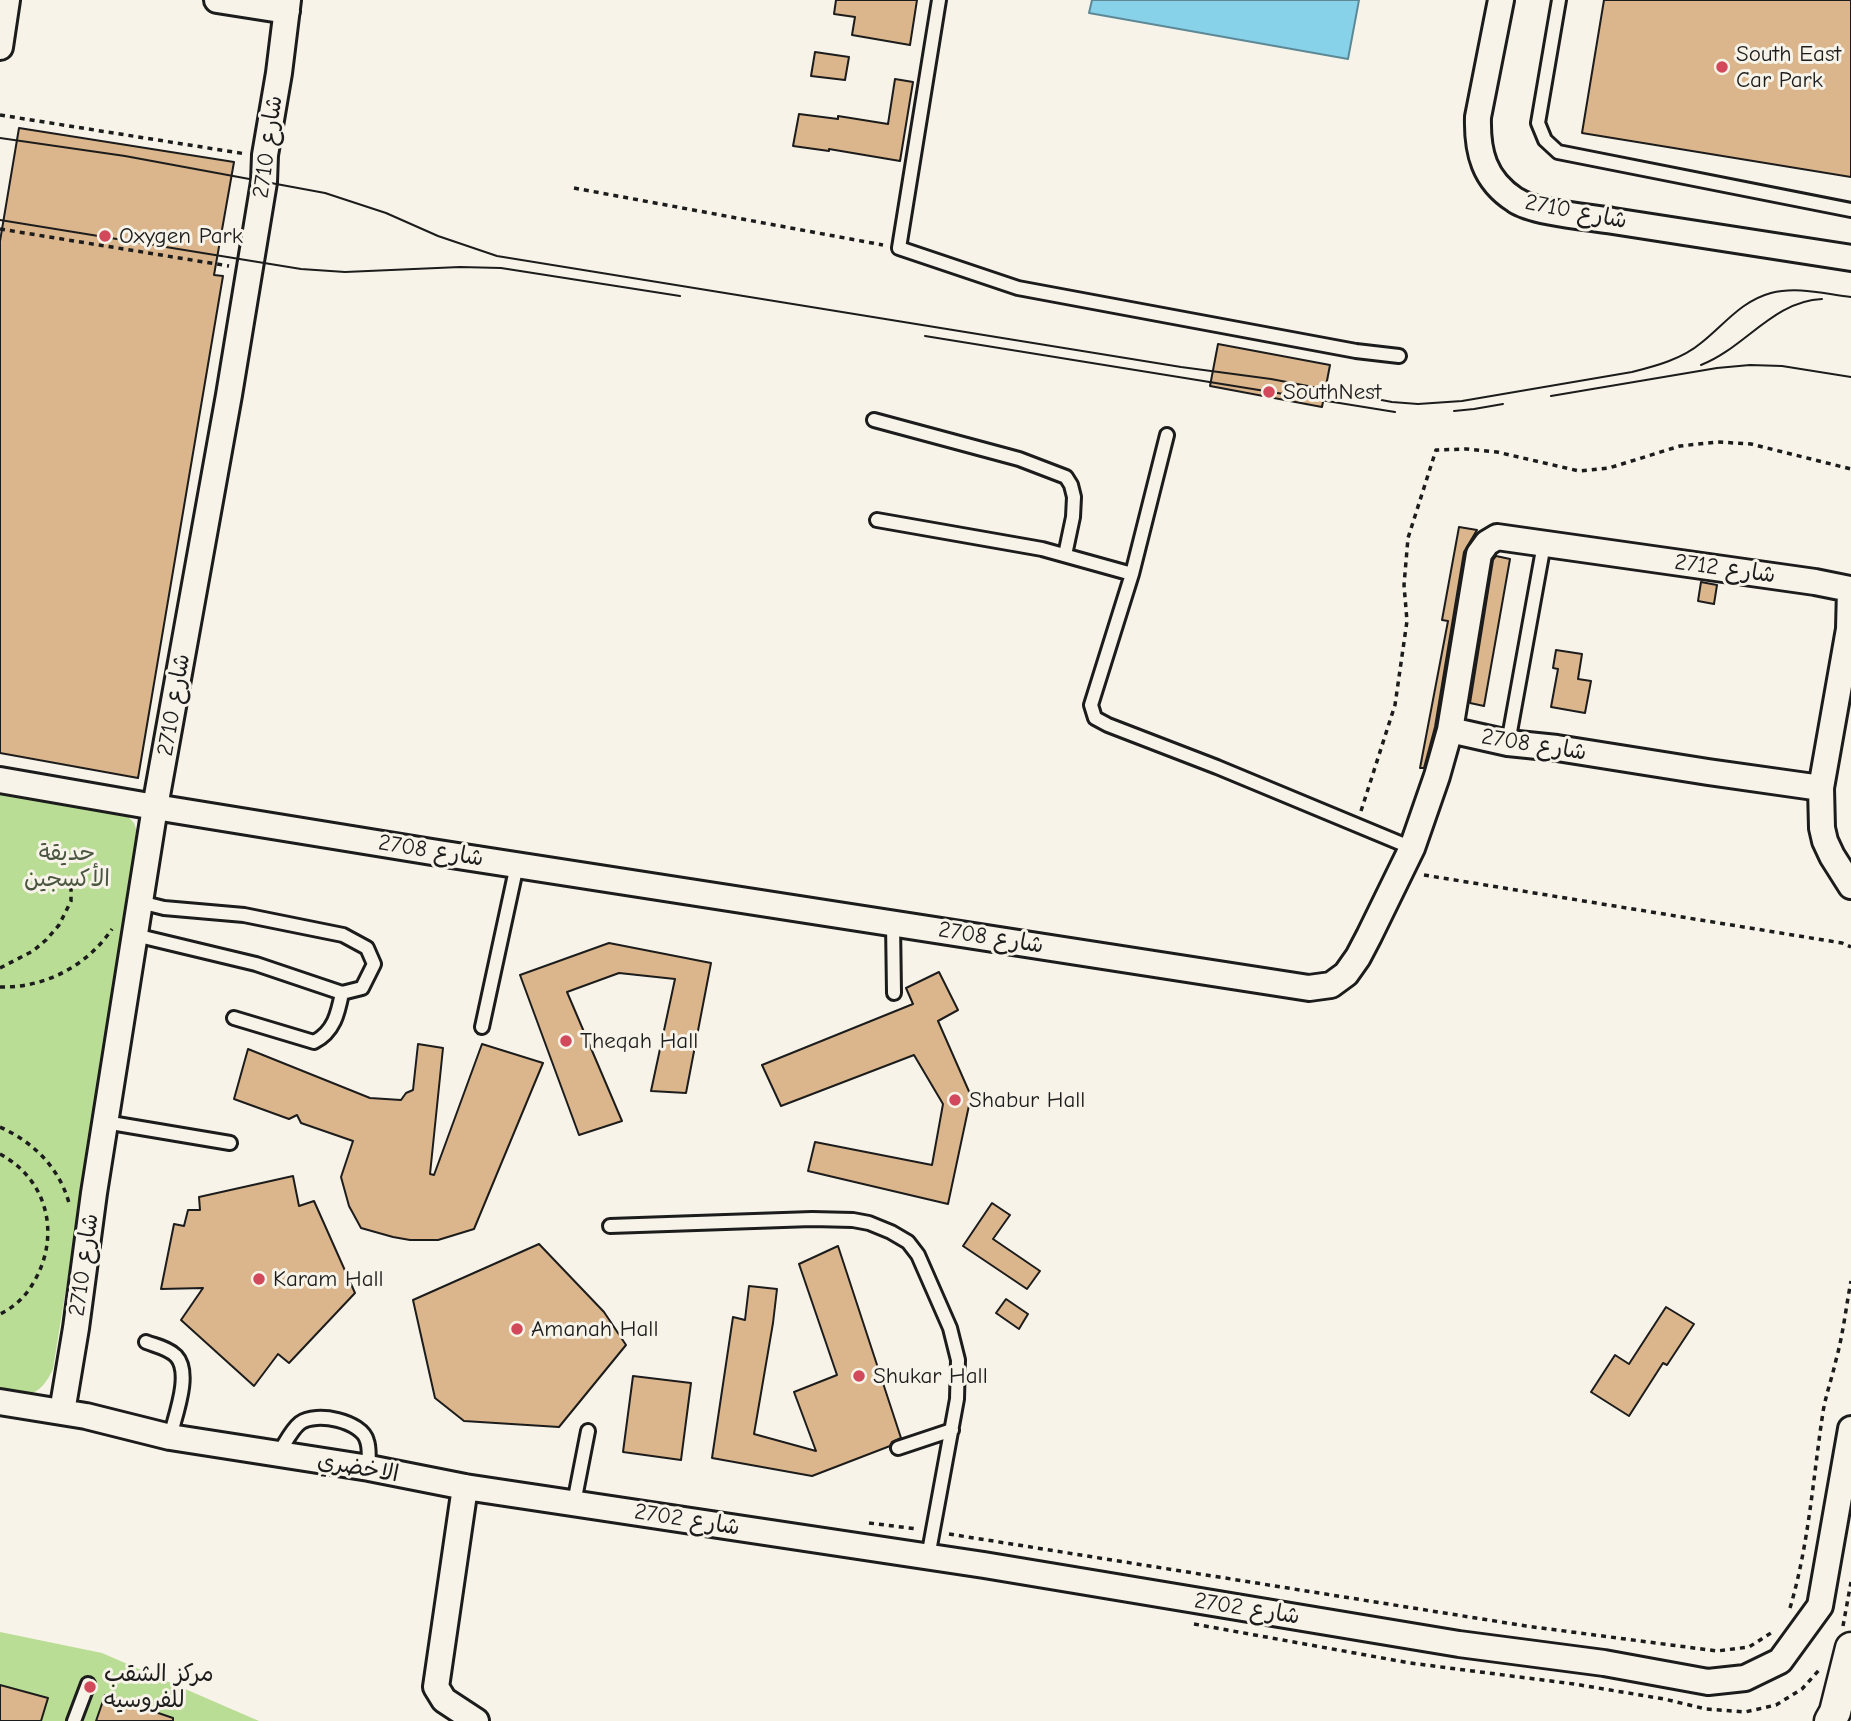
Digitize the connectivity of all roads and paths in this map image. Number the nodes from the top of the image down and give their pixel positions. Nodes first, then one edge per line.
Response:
1 (7, 0) edge
2 (218, 0) edge
3 (939, 0) edge
4 (1501, 0) edge
5 (1559, 0) edge
6 (288, 6) edge
7 (0, 47) edge
8 (0, 115) edge
9 (265, 155) junction
10 (574, 188) dead end
11 (1851, 210) edge
12 (0, 229) edge
13 (899, 248) junction
14 (1851, 258) edge
15 (249, 269) junction
16 (1399, 356) dead end
17 (874, 420) dead end
18 (1167, 435) dead end
19 (877, 520) dead end
20 (1544, 544) junction
21 (1065, 555) junction
22 (1132, 574) junction
23 (1851, 589) edge
24 (1450, 730) junction
25 (1508, 743) junction
26 (0, 780) edge
27 (1821, 788) junction
28 (155, 807) junction
29 (1412, 848) junction
30 (517, 865) junction
31 (1401, 871) junction
32 (71, 872) dead end
33 (1851, 886) edge
34 (140, 902) junction
35 (893, 923) junction
36 (127, 928) junction
37 (1851, 947) edge
38 (0, 968) edge
39 (0, 987) edge
40 (342, 993) junction
41 (894, 993) dead end
42 (234, 1018) dead end
43 (482, 1027) dead end
44 (105, 1122) junction
45 (0, 1127) edge
46 (230, 1143) dead end
47 (0, 1154) edge
48 (70, 1204) dead end
49 (610, 1226) dead end
50 (1851, 1281) edge
51 (0, 1314) edge
52 (146, 1342) dead end
53 (0, 1402) edge
54 (62, 1412) junction
55 (1851, 1429) edge
56 (952, 1430) junction
57 (588, 1431) dead end
58 (170, 1437) junction
59 (898, 1448) dead end
60 (278, 1454) junction
61 (369, 1468) junction
62 (465, 1487) junction
63 (574, 1503) junction
64 (933, 1532) junction
65 (859, 1546) junction
66 (928, 1557) junction
67 (1788, 1615) dead end
68 (1774, 1631) dead end
69 (1851, 1648) edge
70 (88, 1684) dead end
71 (74, 1721) edge
72 (475, 1721) edge
73 (1830, 1721) edge

1 - 7 street
2 - 6 street
3 - 13 lane
4 - 14 street, شارع 2710
5 - 11 lane
6 - 9 street, شارع 2710
8 - 9 path
9 - 15 street, شارع 2710
10 - 13 path
12 - 15 path
13 - 16 lane
15 - 28 street, شارع 2710
17 - 21 lane
18 - 22 lane
19 - 21 lane
20 - 23 street, شارع 2712
20 - 24 street, شارع 2712
20 - 25 lane
21 - 22 lane
22 - 29 lane
23 - 27 street, شارع 2712
24 - 25 street, شارع 2708
24 - 29 street, شارع 2708
25 - 27 street, شارع 2708
26 - 28 street, شارع 2708
27 - 33 street, شارع 2712
28 - 30 street, شارع 2708
28 - 34 street, شارع 2710
29 - 31 street, شارع 2708
30 - 35 street, شارع 2708
30 - 43 lane
31 - 35 street, شارع 2708
31 - 37 path
32 - 38 path
34 - 36 street, شارع 2710
34 - 40 lane
35 - 41 lane
36 - 39 path
36 - 40 lane
36 - 44 street, شارع 2710
40 - 42 lane
44 - 46 lane
44 - 54 street, شارع 2710
45 - 48 path
47 - 51 path
49 - 56 lane
50 - 67 path
52 - 58 lane
53 - 54 street, الاخضري
54 - 58 street, الاخضري
55 - 66 street, شارع 2702
56 - 59 lane
56 - 64 lane
57 - 63 lane
58 - 60 street, الاخضري
60 - 61 street, الاخضري
60 - 61 lane
61 - 62 street, الاخضري
62 - 63 street, شارع 2702
62 - 72 street
63 - 65 street, شارع 2702
64 - 65 path
64 - 66 lane
64 - 68 path
65 - 66 street, شارع 2702
69 - 73 street
70 - 71 lane

